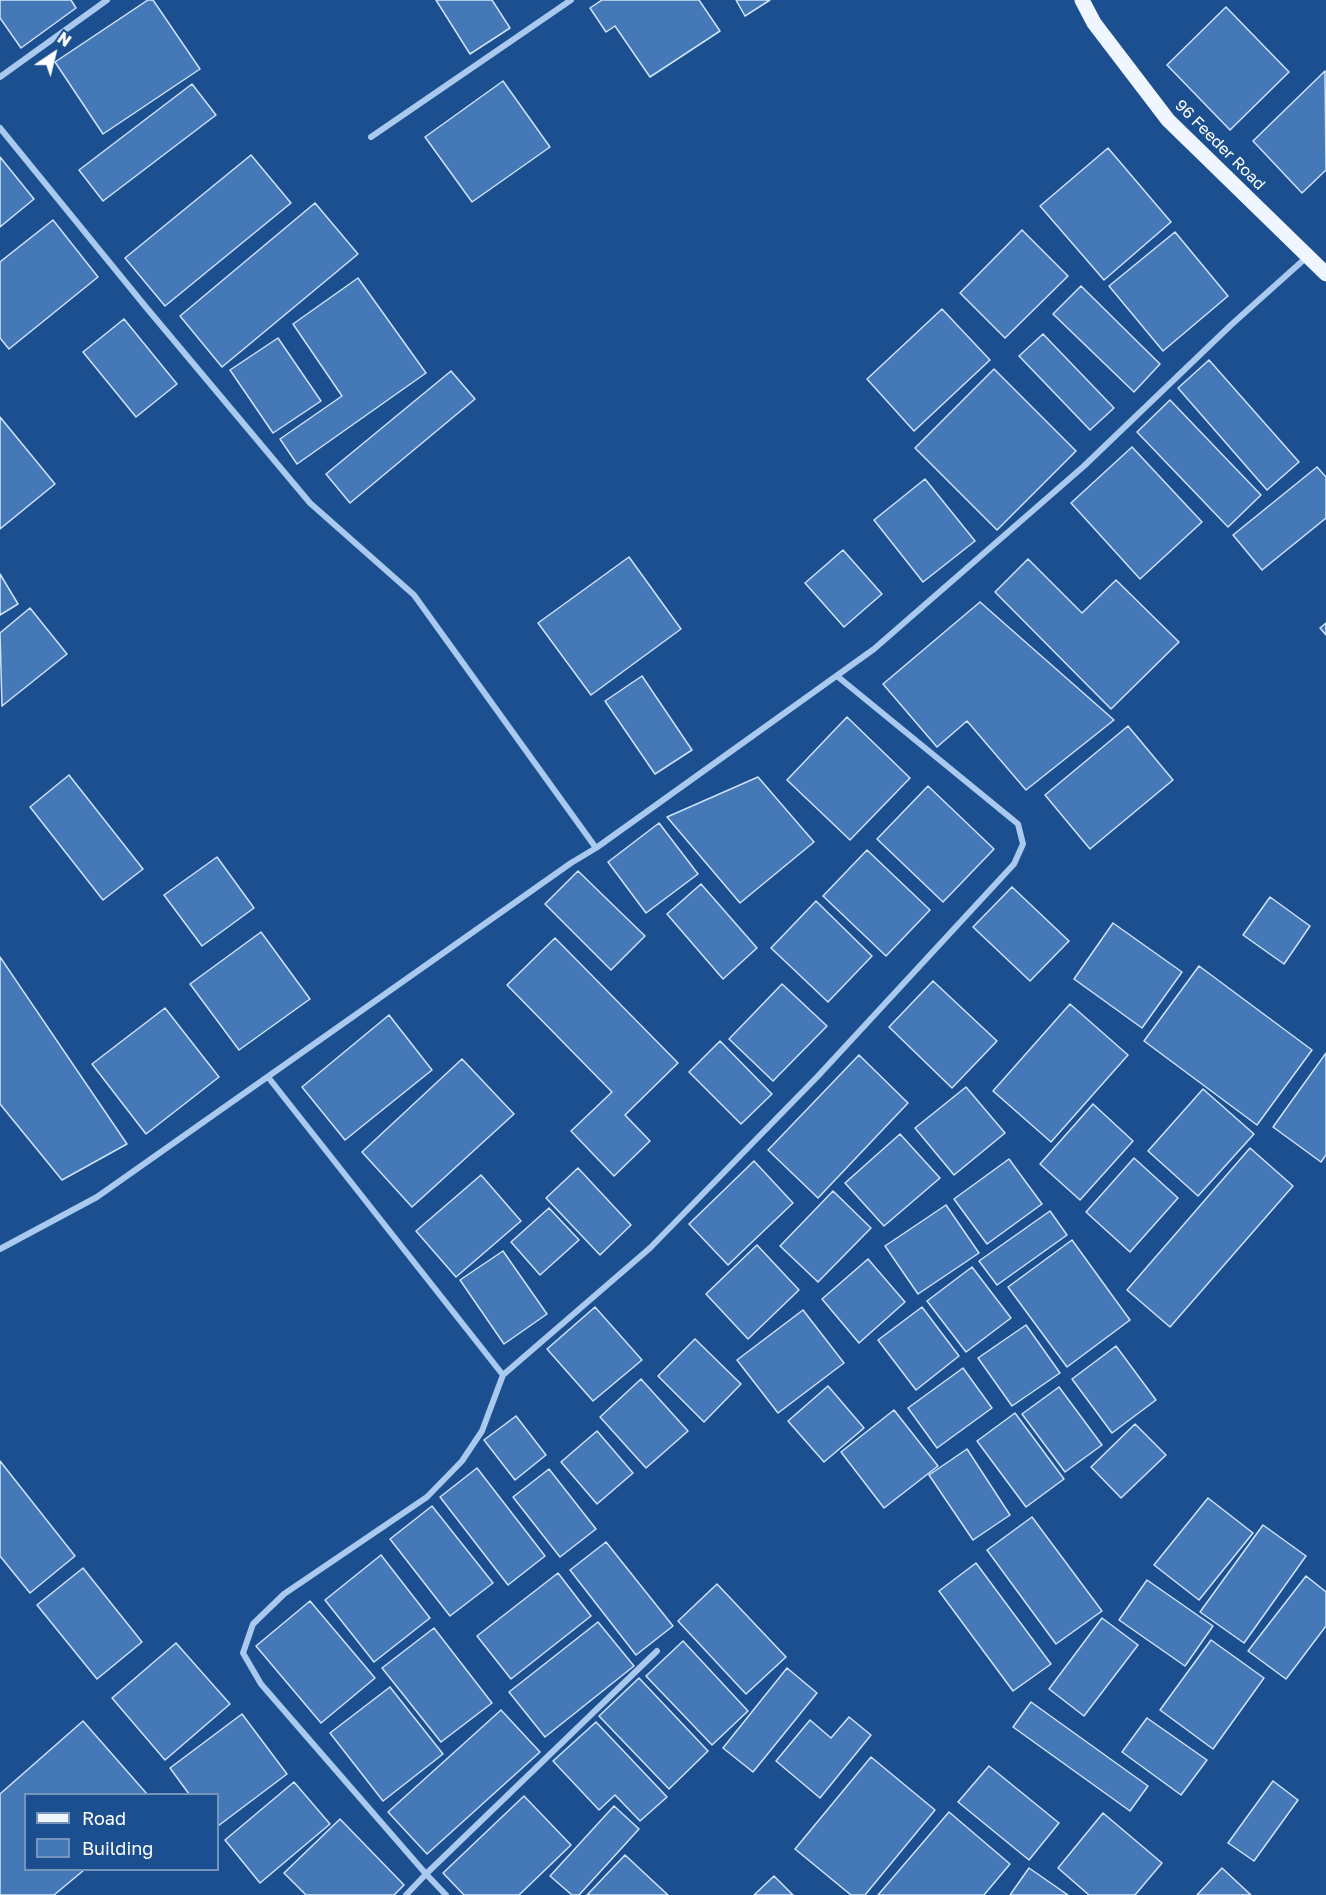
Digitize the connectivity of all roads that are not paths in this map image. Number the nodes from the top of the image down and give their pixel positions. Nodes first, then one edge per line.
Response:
1 (107, 0) edge
2 (571, 0) edge
3 (1082, 0) edge
4 (0, 76) edge
5 (0, 128) edge
6 (371, 137) dead end
7 (1308, 256) junction
8 (1326, 274) edge
9 (837, 676) junction
10 (596, 848) junction
11 (268, 1077) junction
12 (0, 1249) edge
13 (503, 1375) junction
14 (657, 1651) dead end
15 (426, 1874) junction
16 (406, 1895) edge
17 (446, 1895) edge

1 - 4 street
2 - 6 street
3 - 7 main road, 96 Feeder Road
5 - 10 street
7 - 8 main road, 96 Feeder Road
7 - 9 street
9 - 10 street
9 - 13 street
10 - 11 street
11 - 12 street
11 - 13 street
13 - 15 street
14 - 15 street
15 - 16 street
15 - 17 street

